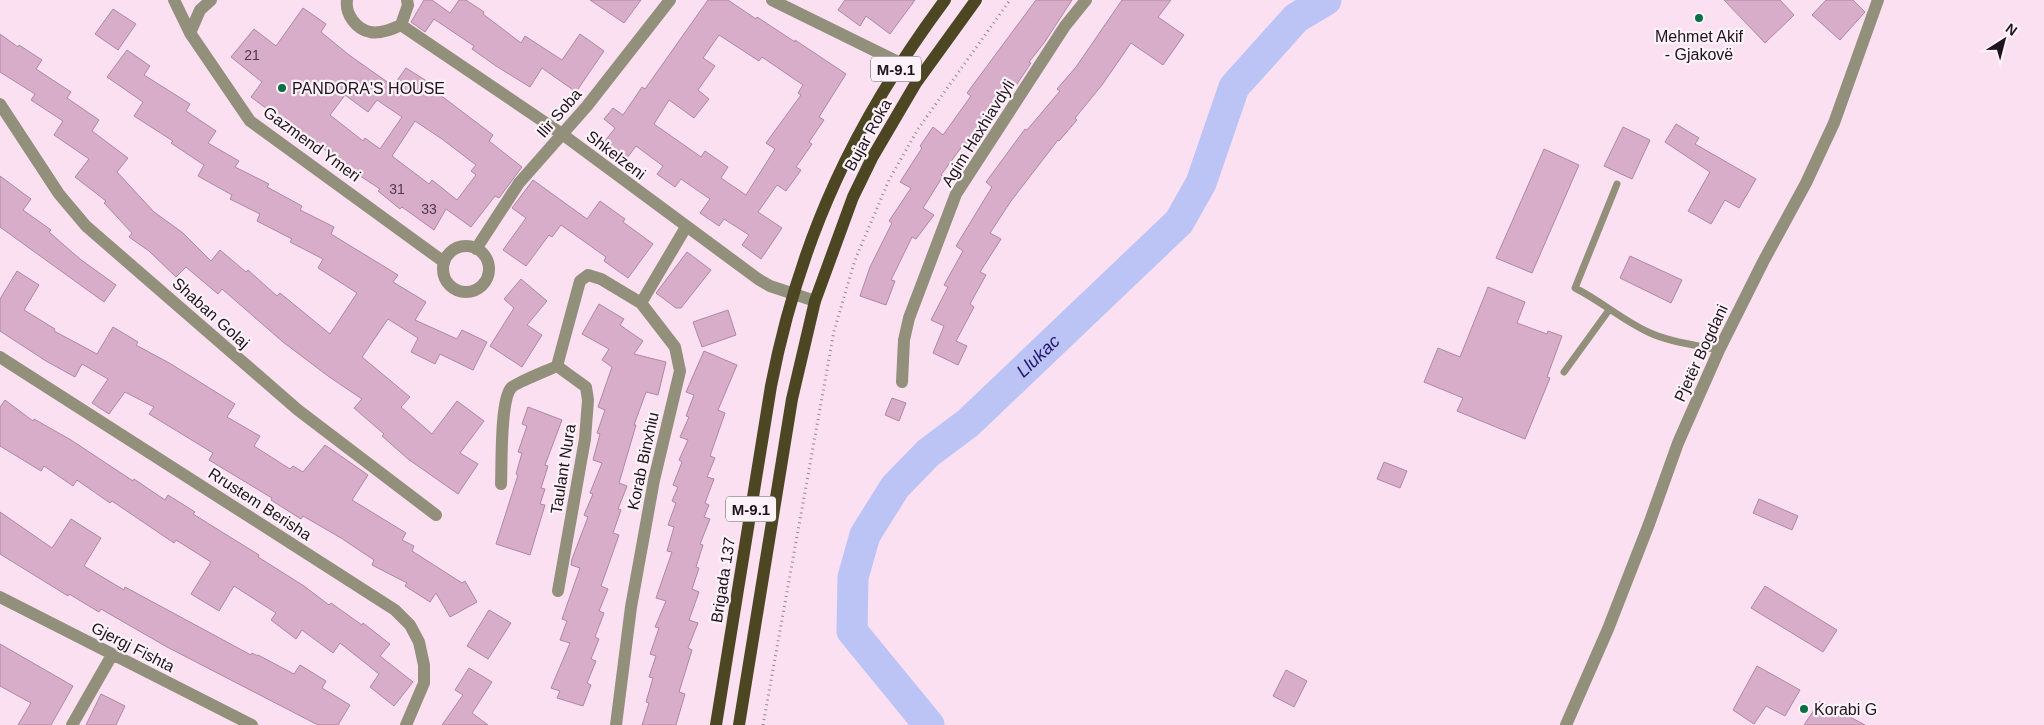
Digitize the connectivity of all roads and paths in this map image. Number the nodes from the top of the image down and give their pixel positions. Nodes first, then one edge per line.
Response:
1 (174, 0) edge
2 (211, 0) edge
3 (346, 0) edge
4 (407, 0) edge
5 (670, 0) edge
6 (772, 0) edge
7 (945, 0) edge
8 (976, 0) edge
9 (1010, 0) edge
10 (1086, 0) edge
11 (1878, 0) edge
12 (401, 25) junction
13 (190, 33) junction
14 (900, 63) junction
15 (0, 104) edge
16 (562, 134) junction
17 (1617, 184) dead end
18 (686, 227) junction
19 (476, 249) junction
20 (444, 262) junction
21 (793, 293) junction
22 (815, 301) junction
23 (641, 303) junction
24 (1610, 310) junction
25 (1719, 350) junction
26 (0, 357) edge
27 (557, 366) junction
28 (1564, 372) dead end
29 (902, 382) dead end
30 (501, 484) dead end
31 (436, 515) dead end
32 (558, 591) dead end
33 (0, 597) edge
34 (112, 654) junction
35 (72, 725) edge
36 (252, 725) edge
37 (406, 725) edge
38 (616, 725) edge
39 (716, 725) edge
40 (739, 725) edge
41 (763, 725) edge
42 (1566, 725) edge

1 - 13 street, Gazmend Ymeri
2 - 13 street
3 - 12 street
4 - 12 street
5 - 16 street, Ilir Soba
6 - 14 street
7 - 14 main road, Bujar Roka / M-9.1
8 - 22 main road, Bujar Roka / M-9.1
9 - 41 path
10 - 29 street, Agim Haxhiavdyli
11 - 25 street, Pjetër Bogdani
12 - 16 street, Shkelzeni
13 - 20 street, Gazmend Ymeri
14 - 21 main road, Bujar Roka / M-9.1
15 - 31 street, Shaban Golaj
16 - 18 street, Shkelzeni
16 - 19 street, Ilir Soba
17 - 24 lane
18 - 21 street, Shkelzeni
18 - 23 street
19 - 20 street
19 - 20 street
21 - 22 street, Shkelzeni
21 - 39 main road, Brigada 137 / M-9.1
22 - 40 main road, M-9.1
23 - 27 street
23 - 38 street, Korab Binxhiu
24 - 25 lane
24 - 28 lane
25 - 42 street, Pjetër Bogdani
26 - 37 street, Rrustem Berisha
27 - 30 street
27 - 32 street, Taulant Nura
33 - 34 street, Gjergj Fishta
34 - 35 street
34 - 36 street, Gjergj Fishta

